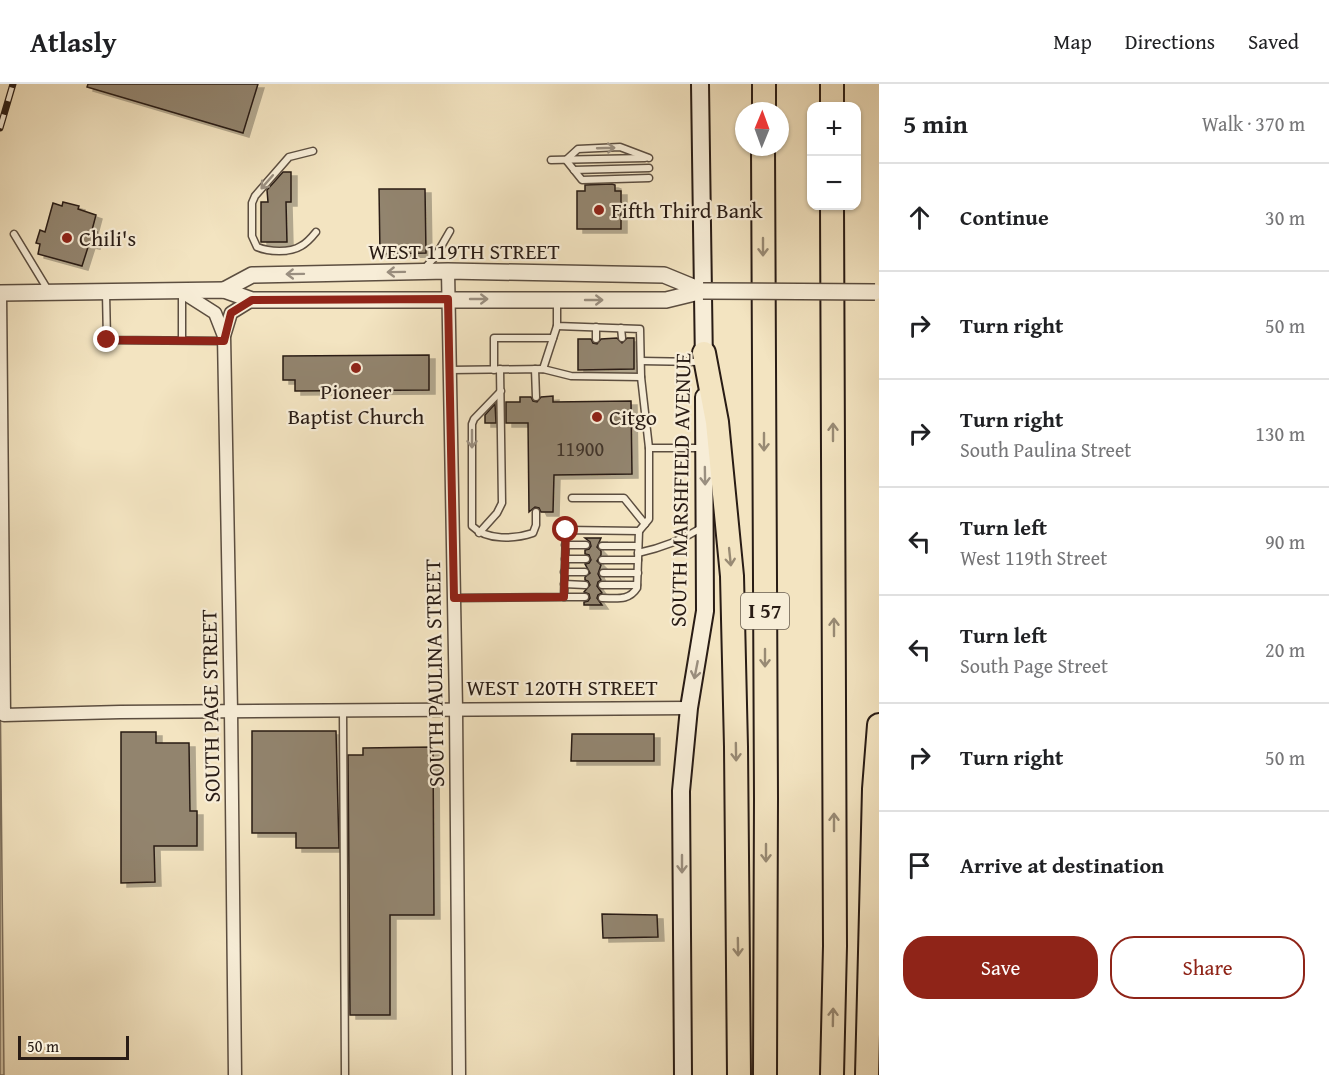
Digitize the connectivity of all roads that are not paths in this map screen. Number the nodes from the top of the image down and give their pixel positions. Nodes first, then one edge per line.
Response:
1 (700, 84) edge
2 (764, 84) edge
3 (832, 84) edge
4 (764, 102) edge
5 (832, 102) edge
6 (314, 151) dead end
7 (764, 156) edge
8 (551, 160) dead end
9 (566, 160) junction
10 (649, 168) dead end
11 (574, 170) junction
12 (649, 178) dead end
13 (832, 210) edge
14 (450, 231) dead end
15 (316, 232) dead end
16 (14, 234) dead end
17 (448, 271) junction
18 (422, 272) junction
19 (225, 290) junction
20 (704, 291) junction
21 (106, 292) junction
22 (182, 292) junction
23 (877, 292) edge
24 (0, 293) edge
25 (50, 293) junction
26 (448, 299) junction
27 (252, 300) junction
28 (557, 300) junction
29 (557, 326) junction
30 (596, 327) junction
31 (621, 328) junction
32 (224, 338) junction
33 (553, 338) junction
34 (622, 338) dead end
35 (596, 339) dead end
36 (182, 340) junction
37 (704, 358) junction
38 (641, 360) junction
39 (539, 369) junction
40 (450, 370) junction
41 (497, 370) junction
42 (640, 377) junction
43 (501, 391) junction
44 (536, 397) dead end
45 (649, 448) junction
46 (705, 448) junction
47 (572, 498) dead end
48 (536, 512) dead end
49 (645, 524) junction
50 (706, 525) junction
51 (639, 531) junction
52 (479, 533) junction
53 (565, 545) junction
54 (586, 545) dead end
55 (602, 546) dead end
56 (638, 549) junction
57 (565, 559) junction
58 (585, 560) dead end
59 (602, 560) dead end
60 (638, 560) junction
61 (564, 572) junction
62 (585, 572) dead end
63 (603, 573) dead end
64 (638, 573) junction
65 (564, 584) junction
66 (585, 585) dead end
67 (602, 585) dead end
68 (637, 585) junction
69 (564, 597) junction
70 (585, 597) dead end
71 (454, 598) junction
72 (603, 598) dead end
73 (689, 708) junction
74 (456, 709) junction
75 (344, 710) junction
76 (231, 711) junction
77 (879, 725) edge
78 (235, 1075) edge
79 (345, 1075) edge
80 (459, 1075) edge
81 (683, 1075) edge
82 (739, 1075) edge
83 (765, 1075) edge
84 (832, 1075) edge
85 (867, 1075) edge

1 - 20 main road, SOUTH MARSHFIELD AVENUE
2 - 4 highway
3 - 5 highway
6 -> 15 lane
7 -> 83 highway, I 57
8 - 9 lane
9 -> 9 lane
9 - 11 lane
10 - 11 lane
11 - 12 lane
84 -> 13 highway
14 - 18 lane
16 - 25 lane
17 - 18 street, WEST 119TH STREET
17 - 20 street, WEST 119TH STREET
17 - 26 street, SOUTH PAULINA STREET
18 -> 19 street, WEST 119TH STREET
19 - 22 street, WEST 119TH STREET
19 - 27 street, WEST 119TH STREET
20 - 23 street, WEST 119TH STREET, bridge
28 -> 20 street, WEST 119TH STREET
20 - 37 main road, SOUTH MARSHFIELD AVENUE
21 - 22 street, WEST 119TH STREET
21 - 25 street, WEST 119TH STREET
21 - 36 lane
22 - 32 street, SOUTH PAGE STREET
22 - 36 lane
24 - 25 street, WEST 119TH STREET
24 - 76 street, WEST 120TH STREET
26 - 27 street, WEST 119TH STREET
26 -> 28 street, WEST 119TH STREET
26 - 40 street, SOUTH PAULINA STREET
27 - 32 street, SOUTH PAGE STREET
28 - 29 lane
29 - 30 lane
29 - 33 lane
30 - 31 lane
30 - 35 lane
31 - 34 lane
31 - 38 lane
32 - 36 lane
32 - 76 street, SOUTH PAGE STREET
33 - 39 lane
33 - 41 lane
37 - 38 lane
37 - 46 main road, SOUTH MARSHFIELD AVENUE
37 -> 82 highway
38 - 42 lane
39 - 41 lane
39 - 42 lane
39 - 44 lane
40 - 41 lane
40 - 71 street, SOUTH PAULINA STREET
41 - 43 lane
42 - 45 lane
43 - 52 lane
43 -> 52 lane
45 - 46 lane
45 - 49 lane
46 -> 50 main road, SOUTH MARSHFIELD AVENUE
47 - 49 lane
48 - 52 lane
49 - 51 lane
50 - 56 lane
50 -> 73 main road, SOUTH MARSHFIELD AVENUE
51 - 53 lane
51 - 56 lane
53 - 54 lane
53 - 57 lane
55 - 56 lane
56 - 60 lane
57 - 58 lane
57 - 61 lane
59 - 60 lane
60 - 64 lane
61 - 62 lane
61 - 65 lane
63 - 64 lane
64 - 68 lane
65 - 66 lane
65 - 69 lane
67 - 68 lane
68 - 72 lane
69 - 70 lane
69 - 71 lane
71 - 74 street, SOUTH PAULINA STREET
73 - 74 street, WEST 120TH STREET
73 -> 81 main road, SOUTH MARSHFIELD AVENUE
74 - 75 street, WEST 120TH STREET
74 - 80 street, SOUTH PAULINA STREET
75 - 76 street, WEST 120TH STREET
75 - 79 lane
76 - 78 street, SOUTH PAGE STREET
77 - 85 highway

